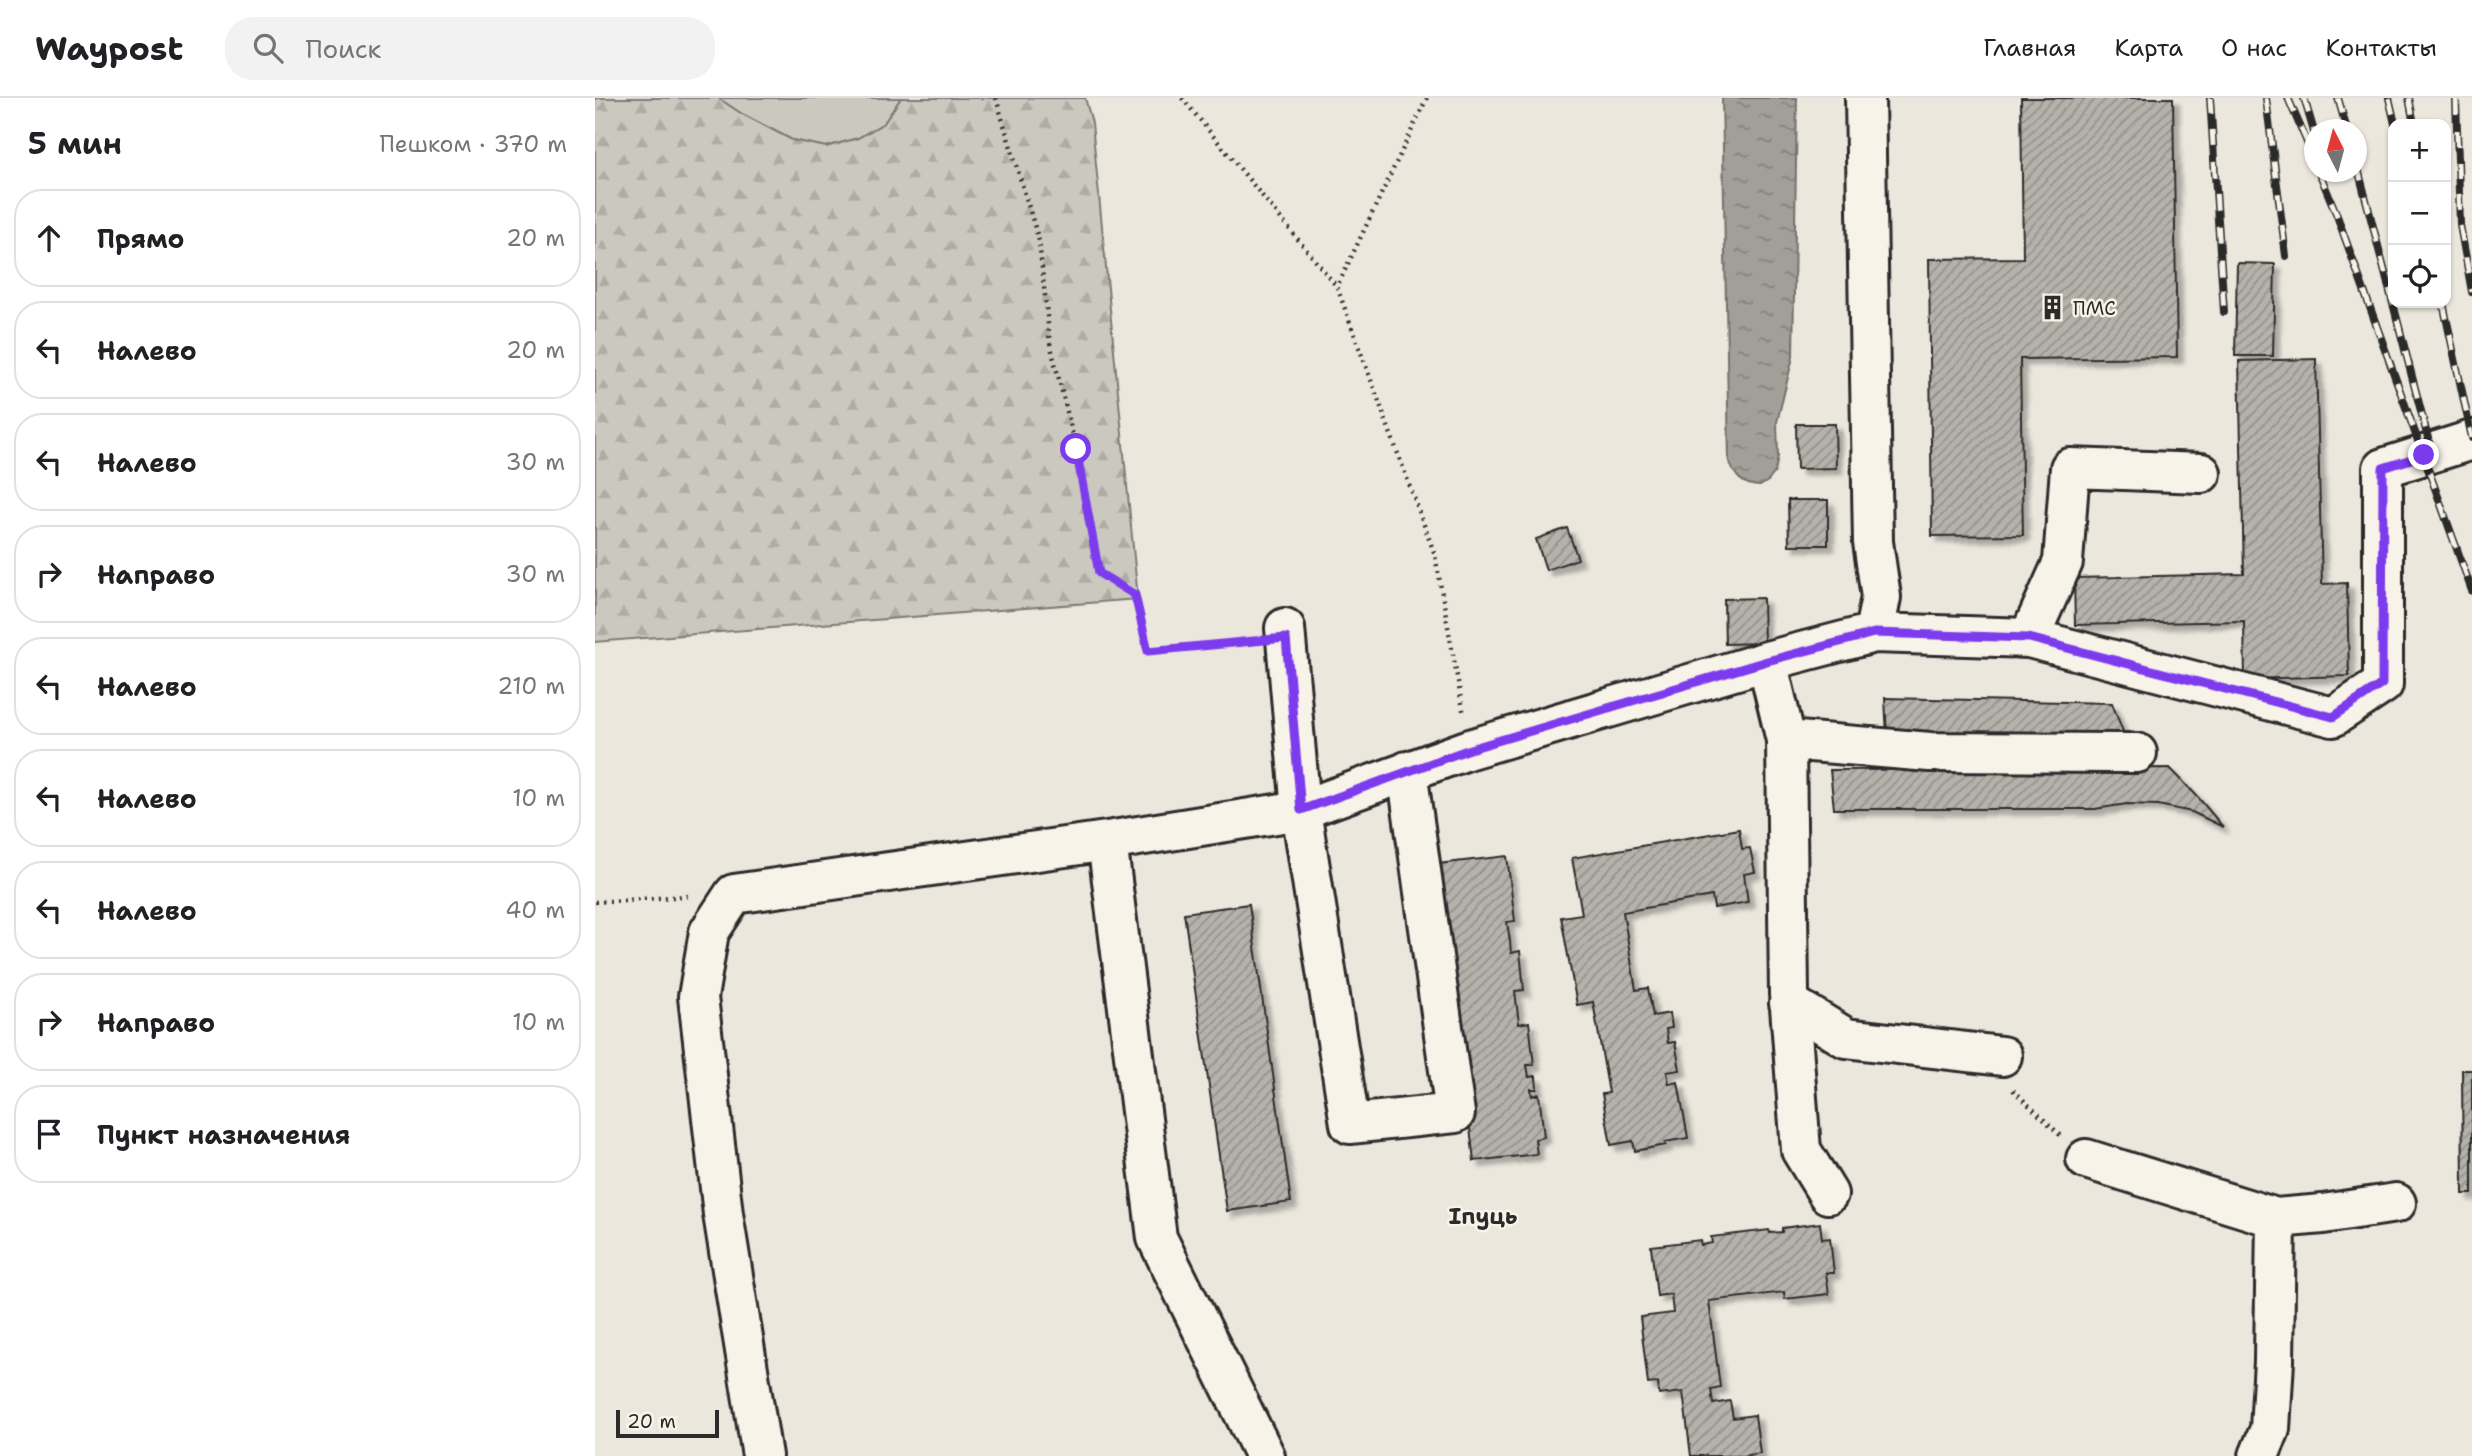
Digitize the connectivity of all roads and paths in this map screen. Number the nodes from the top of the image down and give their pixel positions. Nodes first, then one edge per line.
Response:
1 (996, 98) edge
2 (1182, 98) edge
3 (1427, 98) edge
4 (1865, 98) edge
5 (1337, 287) junction
6 (2472, 440) edge
7 (2201, 473) dead end
8 (1286, 633) joint
9 (1874, 633) junction
10 (2029, 638) junction
11 (1767, 661) junction
12 (1786, 740) junction
13 (1470, 749) junction
14 (2137, 753) dead end
15 (1407, 771) junction
16 (1301, 810) junction
17 (1107, 841) junction
18 (734, 894) junction
19 (595, 902) edge
20 (1789, 1003) junction
21 (1988, 1055) joint
22 (2086, 1159) joint
23 (1828, 1194) dead end
24 (2396, 1203) dead end
25 (2276, 1218) junction
26 (762, 1456) edge
27 (1265, 1456) edge
28 (2259, 1456) edge

1 - 8 path
2 - 5 path
3 - 5 path
4 - 9 street
5 - 13 path
6 - 10 street
7 - 10 street
8 - 16 street
9 - 10 street
9 - 11 street
11 - 12 street
11 - 13 street
12 - 14 street
12 - 20 street
13 - 15 street
15 - 16 street
15 - 16 street
16 - 17 street
17 - 18 street
17 - 27 street
18 - 19 path
18 - 26 street
20 - 21 street
20 - 23 street
21 - 22 path
22 - 25 street
24 - 25 street
25 - 28 street

